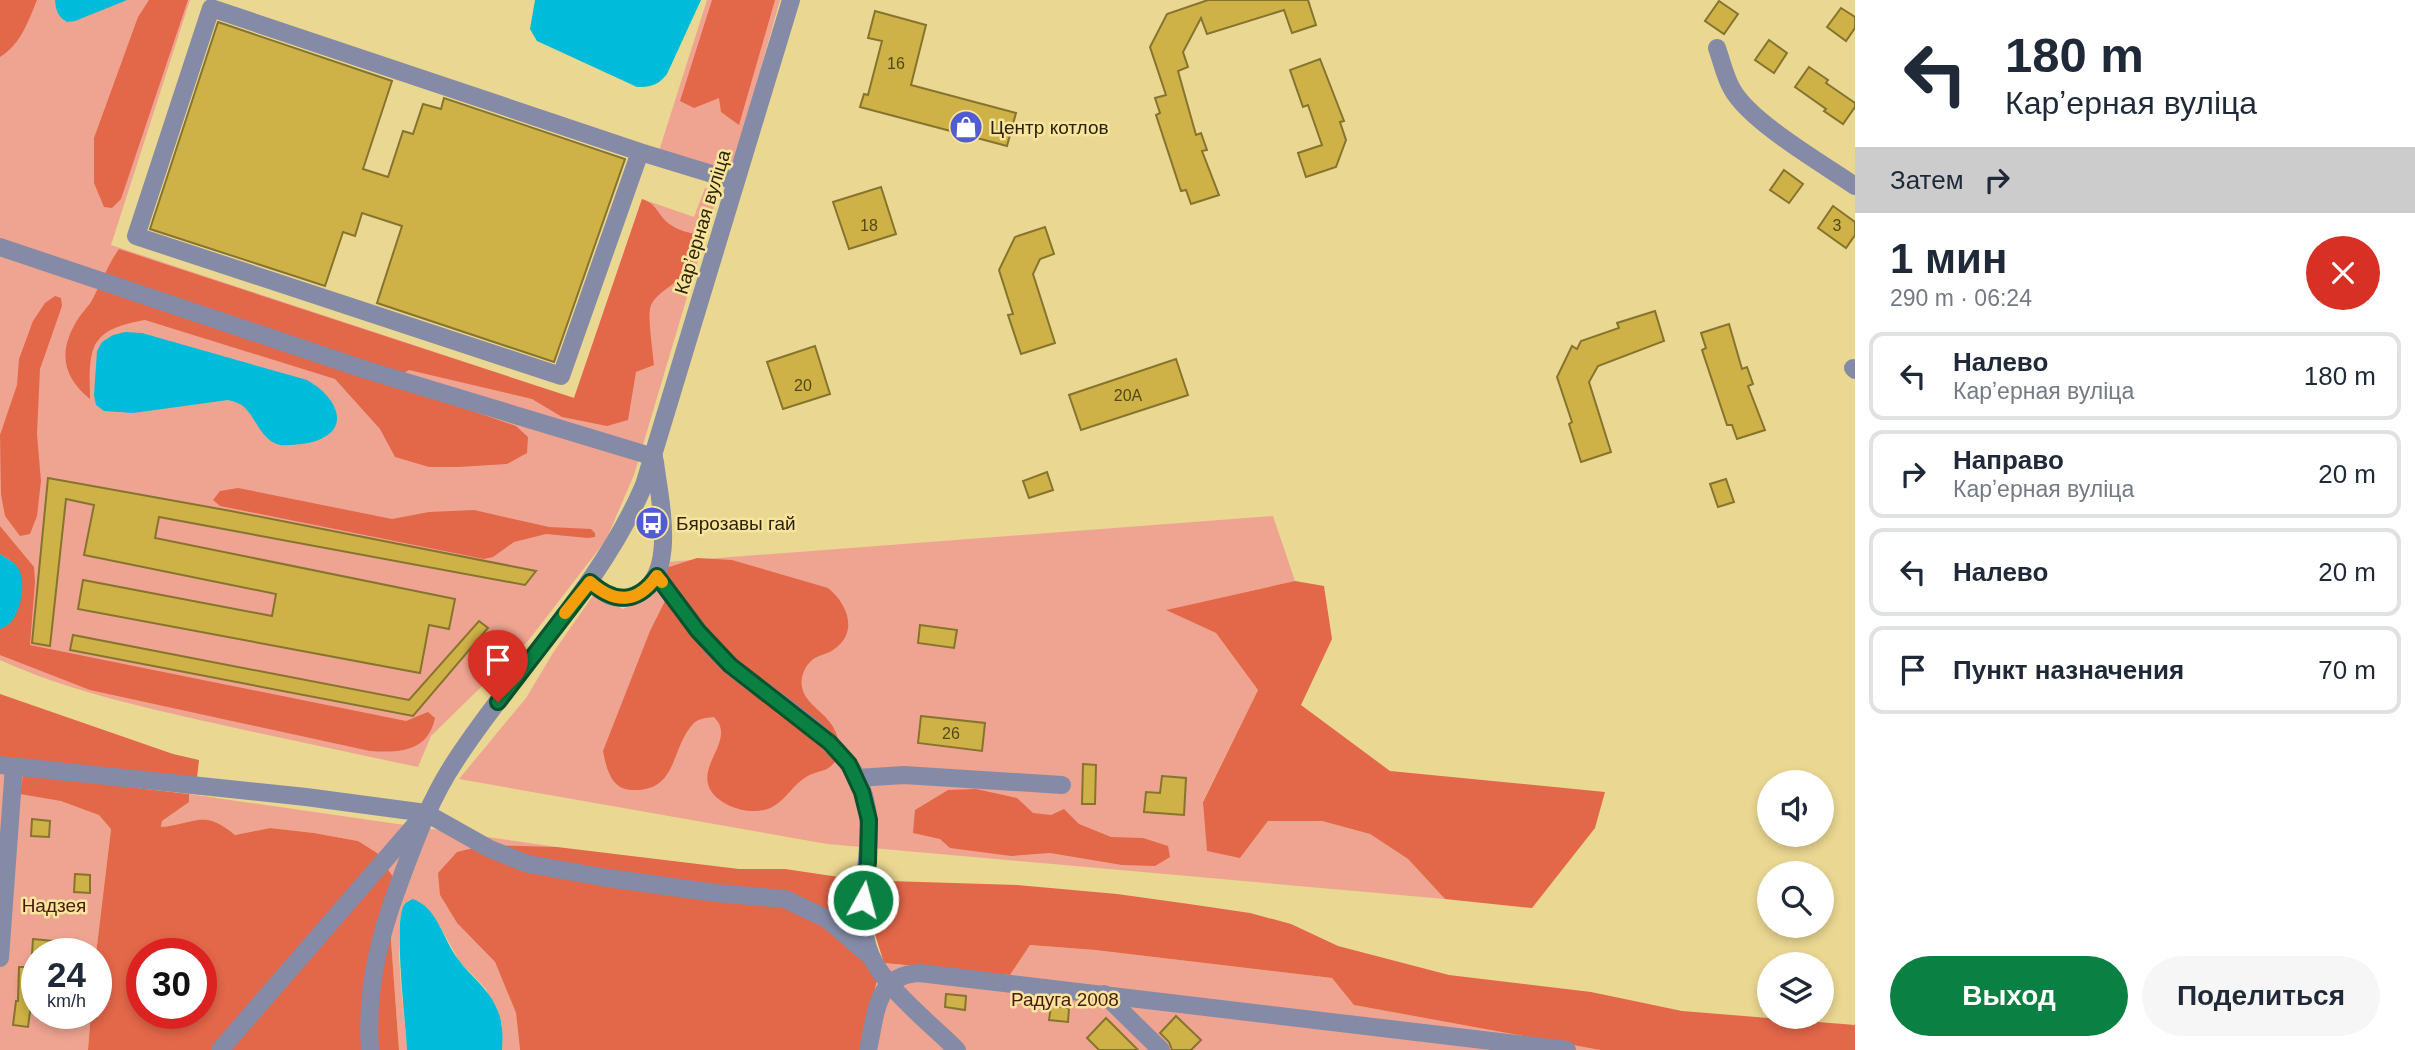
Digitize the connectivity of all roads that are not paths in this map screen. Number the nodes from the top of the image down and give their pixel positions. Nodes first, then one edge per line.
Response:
1 (791, 0) edge
2 (1717, 48) dead end
3 (640, 152) junction
4 (736, 181) junction
5 (1855, 186) edge
6 (0, 247) edge
7 (654, 457) junction
8 (657, 576) junction
9 (590, 582) junction
10 (7, 765) edge
11 (857, 778) junction
12 (1062, 785) dead end
13 (426, 813) junction
14 (0, 958) edge
15 (872, 958) junction
16 (889, 983) junction
17 (1104, 994) junction
18 (1439, 1042) edge
19 (220, 1050) edge
20 (370, 1050) edge
21 (868, 1050) edge
22 (957, 1050) edge
23 (1161, 1050) edge
24 (1567, 1050) edge

1 - 4 street, Карʼерная вуліца
2 - 5 street
3 - 3 street
3 - 4 street
4 - 7 street, Карʼерная вуліца
6 - 7 street
7 - 8 street, Карʼерная вуліца
7 - 9 street, Карʼерная вуліца
8 - 9 street
8 - 11 street
9 - 13 street, Карʼерная вуліца
10 - 13 street
10 - 14 street
11 - 12 street
11 - 15 street
13 - 15 street
13 - 19 street
13 - 20 street
15 - 16 street
16 - 17 street
16 - 21 street
16 - 22 street
17 - 18 street
17 - 23 street
18 - 24 street

